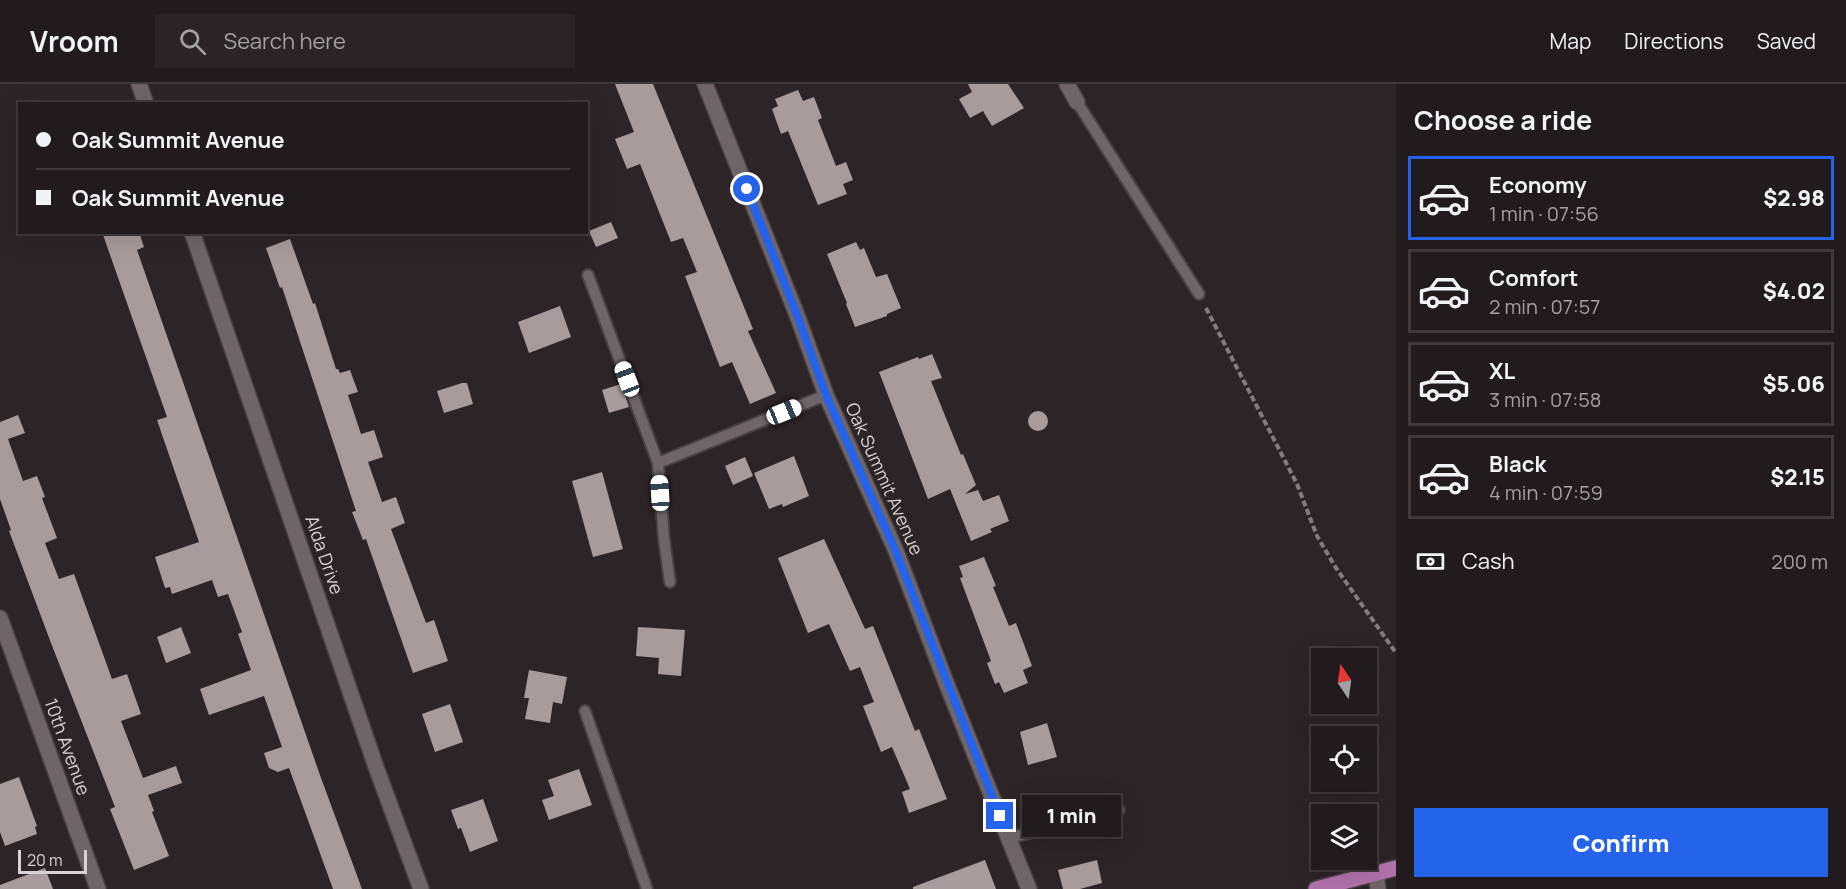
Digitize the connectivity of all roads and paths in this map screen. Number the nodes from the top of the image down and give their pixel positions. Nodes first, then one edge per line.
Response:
1 (139, 84) edge
2 (705, 84) edge
3 (1067, 84) edge
4 (145, 102) edge
5 (1077, 102) joint
6 (193, 234) edge
7 (588, 275) dead end
8 (1199, 294) joint
9 (826, 395) junction
10 (658, 463) junction
11 (670, 582) dead end
12 (0, 618) edge
13 (1396, 653) edge
14 (585, 711) dead end
15 (1119, 810) dead end
16 (1009, 838) junction
17 (1396, 868) edge
18 (1377, 881) edge
19 (98, 889) edge
20 (421, 889) edge
21 (647, 889) edge
22 (1029, 889) edge
23 (1316, 889) edge

1 - 4 street
2 - 9 street, Oak Summit Avenue
3 - 5 street
5 - 8 lane
6 - 20 street, Alda Drive
7 - 10 lane
8 - 13 path
9 - 10 lane
9 - 16 street, Oak Summit Avenue
10 - 11 lane
12 - 19 street, 10th Avenue
14 - 21 lane
15 - 16 lane
16 - 22 street, Oak Summit Avenue
17 - 18 main road
18 - 23 main road

